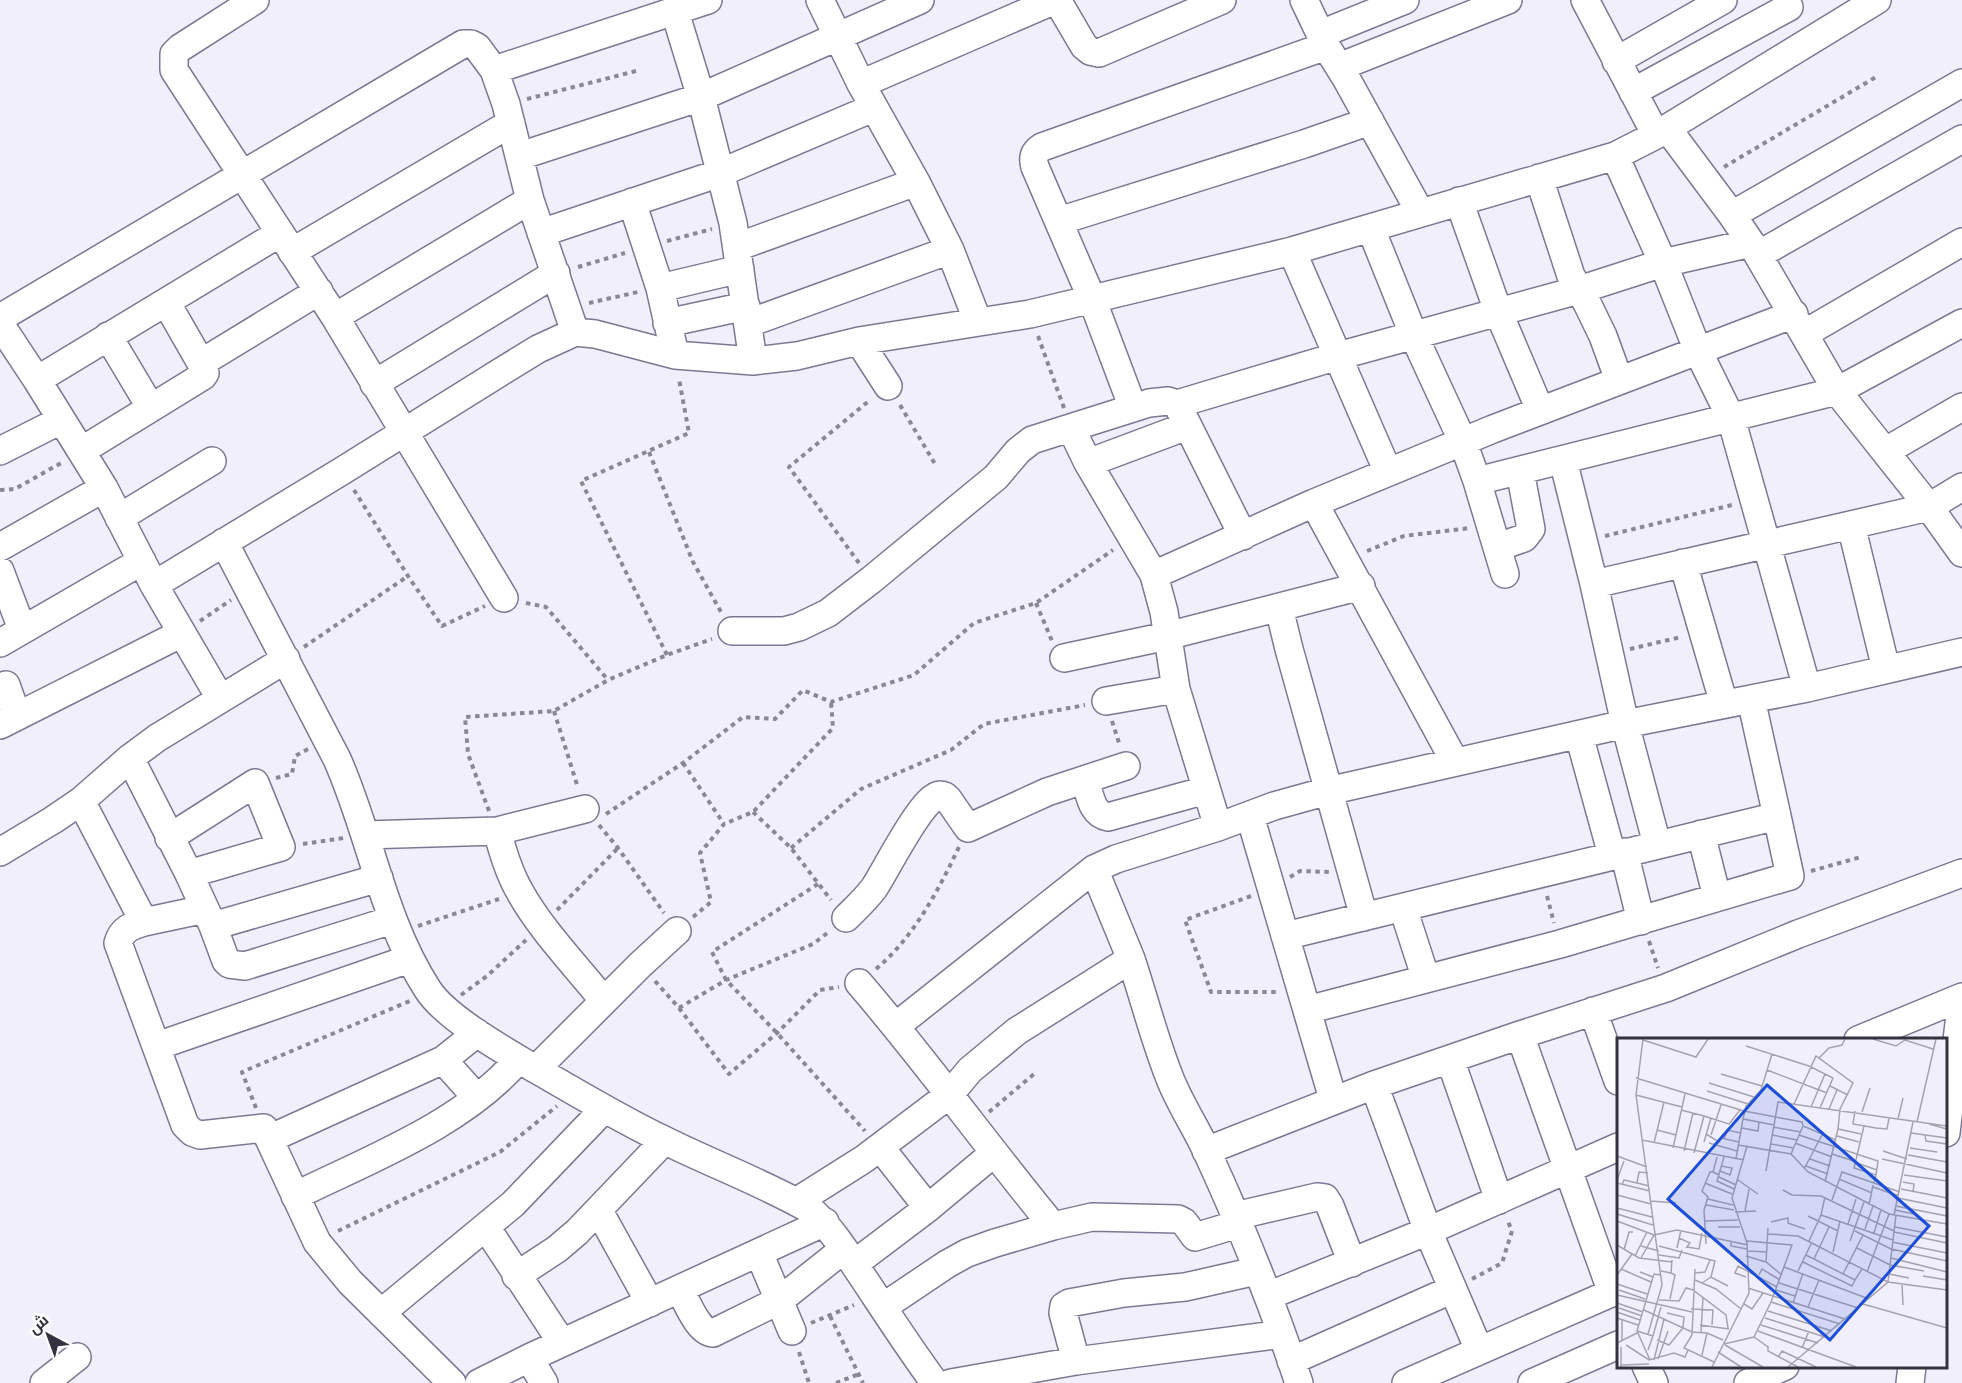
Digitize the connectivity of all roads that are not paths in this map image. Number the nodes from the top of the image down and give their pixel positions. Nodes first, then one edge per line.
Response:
1 (255, 0) edge
2 (708, 0) edge
3 (820, 0) edge
4 (920, 0) edge
5 (1222, 0) edge
6 (1304, 0) edge
7 (1405, 0) edge
8 (1508, 0) edge
9 (1585, 0) edge
10 (1723, 0) edge
11 (1877, 0) edge
12 (1064, 2) edge
13 (1787, 3) edge
14 (675, 12) junction
15 (839, 38) junction
16 (1808, 43) junction
17 (1329, 49) junction
18 (1616, 61) junction
19 (494, 70) junction
20 (1962, 82) edge
21 (1633, 92) junction
22 (867, 96) junction
23 (701, 97) junction
24 (509, 113) junction
25 (1370, 121) junction
26 (1662, 131) junction
27 (1962, 139) edge
28 (520, 156) junction
29 (1615, 156) junction
30 (720, 173) junction
31 (242, 177) junction
32 (1539, 178) junction
33 (916, 183) junction
34 (530, 200) junction
35 (1459, 201) junction
36 (632, 202) junction
37 (1420, 212) junction
38 (1732, 214) junction
39 (1059, 221) junction
40 (1371, 229) junction
41 (541, 233) junction
42 (286, 242) junction
43 (1962, 242) edge
44 (1755, 249) junction
45 (950, 250) junction
46 (1292, 251) junction
47 (739, 258) junction
48 (1663, 263) junction
49 (556, 273) junction
50 (660, 288) junction
51 (1579, 290) junction
52 (319, 291) junction
53 (1092, 299) junction
54 (166, 302) junction
55 (1498, 311) junction
56 (747, 314) junction
57 (335, 317) junction
58 (0, 318) edge
59 (572, 319) junction
60 (978, 322) junction
61 (668, 323) junction
62 (1962, 323) edge
63 (0, 324) edge
64 (1799, 324) junction
65 (108, 336) junction
66 (1414, 336) junction
67 (859, 341) junction
68 (1698, 351) junction
69 (675, 355) junction
70 (1338, 356) junction
71 (753, 361) junction
72 (201, 363) junction
73 (37, 380) junction
74 (1619, 380) junction
75 (374, 384) junction
76 (888, 386) road end
77 (1837, 391) junction
78 (1962, 407) edge
79 (151, 408) junction
80 (1133, 408) junction
81 (1539, 410) junction
82 (1182, 415) junction
83 (1731, 418) junction
84 (61, 420) junction
85 (1071, 428) junction
86 (404, 432) junction
87 (1462, 442) junction
88 (0, 451) edge
89 (81, 451) junction
90 (1886, 451) junction
91 (1563, 460) junction
92 (212, 461) dead end
93 (1088, 463) junction
94 (1520, 471) junction
95 (1388, 472) junction
96 (1477, 481) junction
97 (1962, 487) edge
98 (104, 488) junction
99 (1314, 503) junction
100 (1929, 507) junction
101 (119, 518) junction
102 (1851, 525) junction
103 (1243, 536) junction
104 (1494, 536) junction
105 (224, 542) junction
106 (1766, 543) junction
107 (0, 547) edge
108 (1962, 553) edge
109 (142, 561) junction
110 (1683, 563) junction
111 (0, 571) edge
112 (1155, 574) junction
113 (1505, 574) dead end
114 (1594, 584) junction
115 (154, 585) junction
116 (1360, 586) junction
117 (504, 598) road end
118 (1279, 608) junction
119 (732, 631) road end
120 (182, 633) junction
121 (11, 636) edge
122 (1167, 636) junction
123 (1962, 652) edge
124 (1064, 658) road end
125 (286, 659) junction
126 (1886, 669) junction
127 (2, 681) edge
128 (1807, 688) junction
129 (1176, 689) junction
130 (220, 698) junction
131 (1751, 699) junction
132 (1106, 701) road end
133 (1724, 704) junction
134 (9, 721) edge
135 (1625, 724) junction
136 (1579, 735) junction
137 (130, 758) junction
138 (1455, 762) junction
139 (1126, 766) road end
140 (1085, 780) junction
141 (1206, 790) junction
142 (1328, 791) junction
143 (81, 801) junction
144 (595, 815) road end
145 (1250, 816) junction
146 (1777, 816) junction
147 (1218, 827) junction
148 (497, 831) junction
149 (1701, 834) junction
150 (365, 835) junction
151 (169, 838) junction
152 (1657, 844) junction
153 (0, 852) edge
154 (1618, 854) junction
155 (1094, 869) junction
156 (1962, 873) edge
157 (189, 874) junction
158 (379, 878) junction
159 (1717, 897) junction
160 (1403, 908) junction
161 (209, 917) junction
162 (1365, 917) junction
163 (846, 918) road end
164 (1641, 921) junction
165 (144, 922) junction
166 (395, 926) junction
167 (677, 931) road end
168 (1285, 936) junction
169 (409, 958) junction
170 (1131, 959) junction
171 (1426, 979) junction
172 (859, 983) road end
173 (1962, 997) edge
174 (604, 1001) junction
175 (1304, 1001) junction
176 (1593, 1011) junction
177 (896, 1026) junction
178 (477, 1033) junction
179 (1520, 1035) junction
180 (1863, 1038) edge
181 (157, 1046) junction
182 (1450, 1059) junction
183 (443, 1060) junction
184 (527, 1065) junction
185 (1617, 1078) edge
186 (1374, 1085) junction
187 (950, 1094) junction
188 (477, 1098) junction
189 (1333, 1099) junction
190 (604, 1109) junction
191 (1947, 1124) edge
192 (267, 1133) junction
193 (664, 1141) junction
194 (880, 1147) junction
195 (1617, 1147) edge
196 (1206, 1151) junction
197 (994, 1153) junction
198 (1567, 1171) junction
199 (295, 1196) junction
200 (1499, 1200) junction
201 (796, 1202) junction
202 (928, 1208) junction
203 (599, 1211) junction
204 (1236, 1220) junction
205 (825, 1222) junction
206 (1053, 1226) junction
207 (486, 1227) junction
208 (1428, 1231) junction
209 (759, 1253) junction
210 (849, 1257) junction
211 (1352, 1263) junction
212 (1257, 1271) junction
213 (516, 1276) junction
214 (1453, 1289) junction
215 (680, 1290) junction
216 (1615, 1292) edge
217 (1268, 1296) junction
218 (780, 1300) junction
219 (650, 1303) junction
220 (883, 1307) junction
221 (381, 1313) junction
222 (792, 1331) road end
223 (1282, 1334) junction
224 (562, 1343) junction
225 (1617, 1345) edge
226 (1479, 1350) junction
227 (77, 1357) dead end
228 (529, 1358) junction
229 (1076, 1361) junction
230 (1647, 1368) edge
231 (1781, 1368) edge
232 (1912, 1368) edge
233 (1295, 1372) edge
234 (44, 1383) edge
235 (452, 1383) edge
236 (479, 1383) edge
237 (544, 1383) edge
238 (935, 1383) edge
239 (951, 1383) edge
240 (1406, 1383) edge
241 (1532, 1383) edge
242 (1654, 1383) edge
243 (1748, 1383) edge
244 (1910, 1383) edge

1 - 31 street
2 - 14 street
3 - 15 street
4 - 15 street
5 - 12 street
6 - 17 street
7 - 17 street
8 - 17 street
9 - 18 street
10 - 18 street
11 - 16 street
12 - 22 street
13 - 16 street
13 - 21 street
14 - 19 street
14 - 23 street
15 - 22 street
15 - 23 street
16 - 26 street
17 - 25 street
17 - 39 street
18 - 21 street
19 - 24 street
19 - 31 street
20 - 38 street
21 - 26 street
22 - 30 street
22 - 33 street
23 - 28 street
23 - 30 street
24 - 28 street
24 - 42 street
25 - 37 street
25 - 39 street
26 - 29 street
26 - 38 street
27 - 44 street
28 - 34 street
29 - 32 street
29 - 48 street
30 - 36 street
30 - 47 street
31 - 42 street
31 - 58 street
32 - 35 street
32 - 51 street
33 - 45 street
33 - 47 street
34 - 41 street
34 - 57 street
35 - 37 street
35 - 55 street
36 - 41 street
36 - 50 street
37 - 40 street
38 - 44 street
39 - 53 street
40 - 46 street
40 - 66 street
41 - 49 street
42 - 52 street
42 - 54 street
43 - 64 street
44 - 48 street
44 - 64 street
45 - 56 street
45 - 60 street
46 - 53 street
46 - 70 street
47 - 50 street
47 - 56 street
48 - 51 street
48 - 68 street
49 - 59 street
49 - 75 street
50 - 61 street
51 - 55 street
51 - 74 street
52 - 57 street
52 - 72 street
53 - 60 street
53 - 80 street
54 - 65 street
54 - 72 street
55 - 66 street
55 - 81 street
56 - 61 street
56 - 71 street
57 - 75 street
59 - 69 street
59 - 86 street
60 - 67 street
61 - 69 street
62 - 77 street
63 - 73 street
64 - 68 street
64 - 77 street
65 - 73 street
65 - 79 street
66 - 70 street
66 - 87 street
67 - 71 street
67 - 76 street
68 - 74 street
68 - 83 street
69 - 71 street
70 - 82 street
70 - 95 street
72 - 79 street
73 - 84 street
74 - 81 street
75 - 86 street
77 - 83 street
77 - 90 street
78 - 90 street
79 - 89 street
80 - 82 street
80 - 85 street
81 - 87 street
82 - 93 street
82 - 103 street
83 - 91 street
83 - 106 street
84 - 88 street
84 - 89 street
85 - 93 street
85 - 119 street
86 - 105 street
86 - 117 street
87 - 95 street
87 - 96 street
89 - 98 street
90 - 100 street
91 - 94 street
91 - 114 street
92 - 101 street
93 - 112 street
94 - 96 street
94 - 104 street
95 - 99 street
96 - 104 street
97 - 100 street
98 - 101 street
98 - 107 street
99 - 103 street
99 - 116 street
100 - 102 street
100 - 108 street
101 - 109 street
102 - 106 street
102 - 126 street
103 - 112 street
104 - 113 street
105 - 115 street
105 - 125 street
106 - 110 street
106 - 128 street
109 - 115 street
109 - 121 street
110 - 114 street
110 - 133 street
111 - 121 street
112 - 122 street
114 - 135 street
115 - 120 street
116 - 118 street
116 - 138 street
118 - 122 street
118 - 142 street
120 - 130 street
120 - 134 street
122 - 124 street
122 - 129 street
123 - 126 street
125 - 130 street
125 - 150 street
126 - 128 street
127 - 134 street
128 - 131 street
129 - 132 street
129 - 141 street
130 - 137 street
131 - 133 street
131 - 146 street
133 - 135 street
135 - 136 street
135 - 152 street
136 - 138 street
136 - 154 street
137 - 143 street
137 - 151 street
138 - 142 street
139 - 140 street
140 - 141 street
140 - 163 street
141 - 147 street
142 - 145 street
142 - 162 street
143 - 153 street
143 - 165 street
144 - 148 street
145 - 147 street
145 - 168 street
146 - 149 street
146 - 159 street
147 - 155 street
148 - 150 street
148 - 174 street
149 - 152 street
149 - 159 street
150 - 158 street
151 - 157 street
151 - 157 street
152 - 154 street
154 - 160 street
154 - 164 street
155 - 170 street
155 - 177 street
156 - 176 street
157 - 161 street
158 - 161 street
158 - 166 street
159 - 164 street
160 - 162 street
160 - 171 street
161 - 165 street
161 - 166 street
162 - 168 street
164 - 171 street
165 - 181 street
166 - 169 street
167 - 174 street
168 - 175 street
169 - 178 street
169 - 181 street
170 - 187 street
170 - 196 street
171 - 175 street
172 - 177 street
173 - 180 street
173 - 191 street
174 - 184 street
175 - 189 street
176 - 179 street
176 - 185 street
177 - 187 street
178 - 183 street
178 - 184 street
179 - 182 street
179 - 198 street
181 - 192 street
182 - 186 street
182 - 200 street
183 - 188 street
183 - 192 street
184 - 188 street
184 - 190 street
186 - 189 street
186 - 208 street
187 - 194 street
187 - 197 street
188 - 199 street
189 - 196 street
190 - 193 street
190 - 207 street
192 - 199 street
193 - 201 street
193 - 203 street
194 - 201 street
194 - 202 street
195 - 198 street
196 - 204 street
197 - 202 street
197 - 206 street
198 - 200 street
198 - 216 street
199 - 221 street
200 - 208 street
201 - 205 street
202 - 210 street
203 - 213 street
203 - 219 street
204 - 206 street
204 - 211 street
204 - 212 street
205 - 209 street
205 - 210 street
206 - 220 street
207 - 213 street
207 - 221 street
208 - 211 street
208 - 214 street
209 - 215 street
209 - 218 street
210 - 218 street
210 - 220 street
211 - 217 street
212 - 217 street
212 - 229 street
213 - 224 street
214 - 226 street
214 - 233 street
215 - 218 street
215 - 219 street
216 - 226 street
217 - 223 street
218 - 222 street
219 - 224 street
220 - 238 street
221 - 235 street
223 - 229 street
223 - 233 street
224 - 228 street
225 - 241 street
226 - 240 street
227 - 234 street
228 - 236 street
228 - 237 street
229 - 239 street
230 - 242 street
231 - 243 street
232 - 244 street

